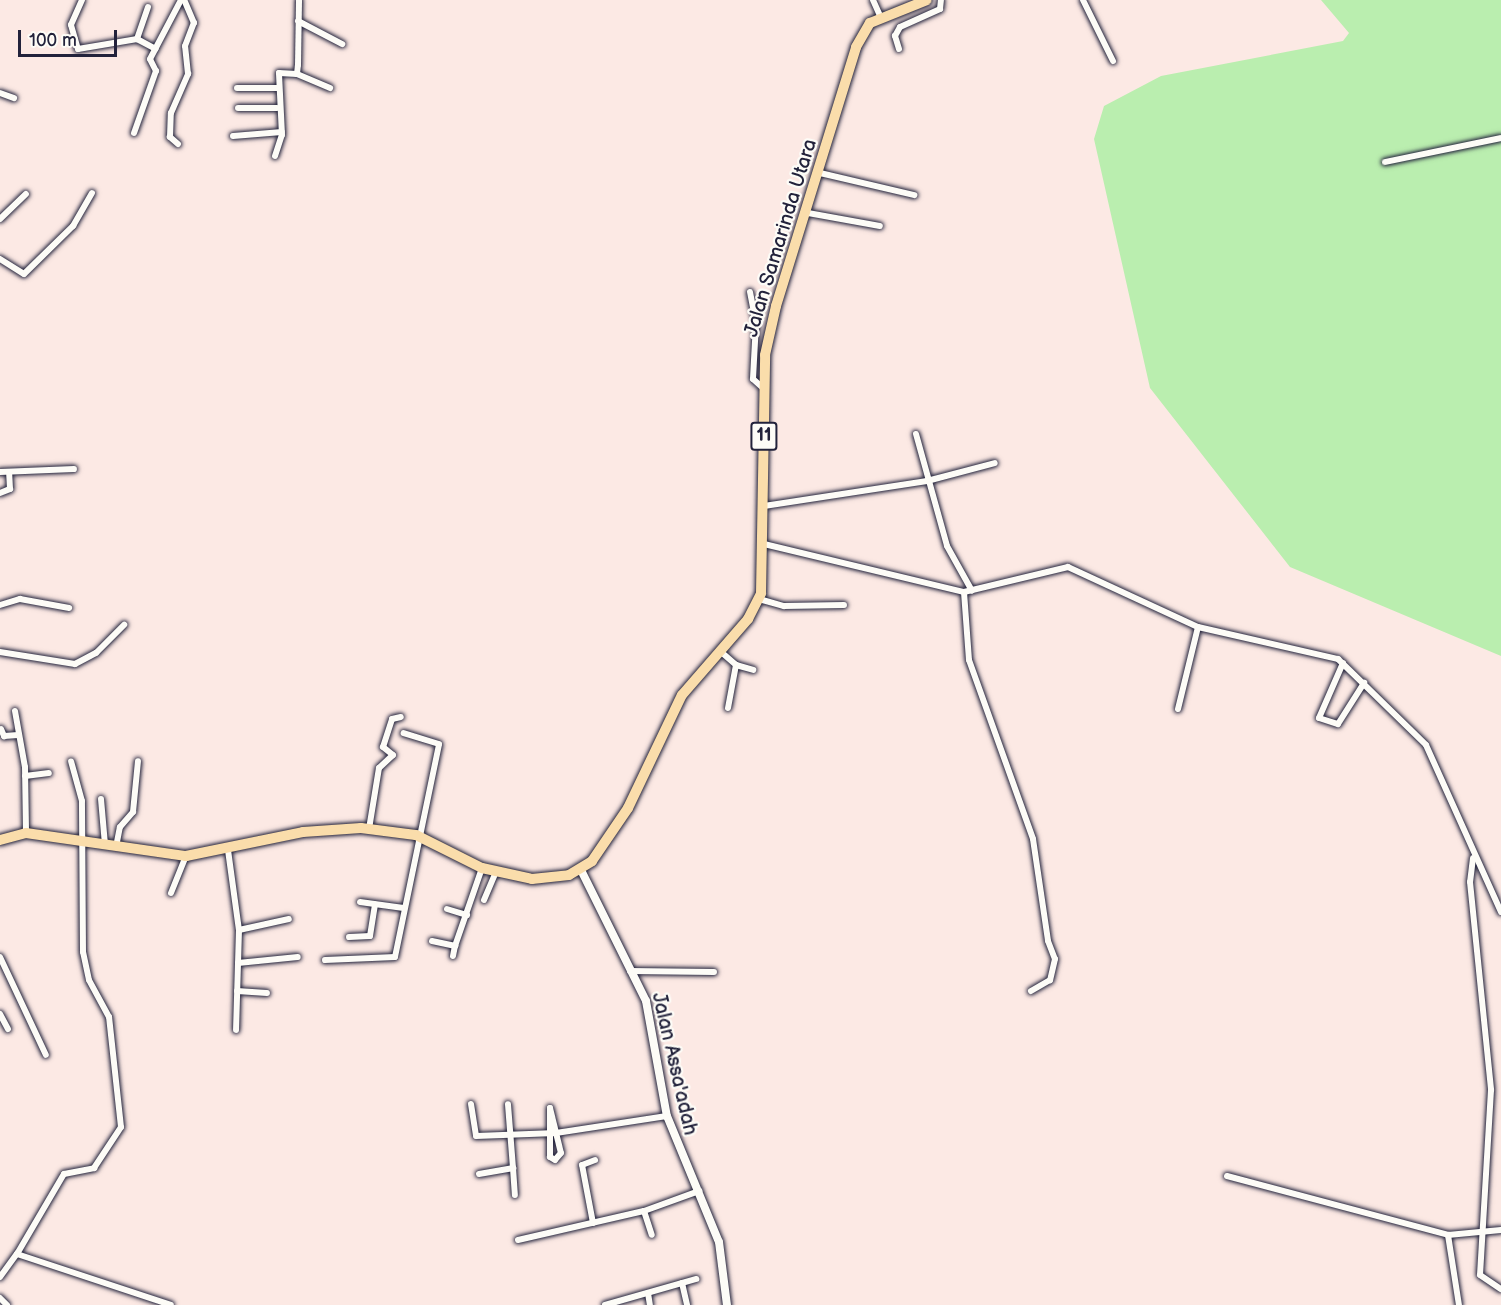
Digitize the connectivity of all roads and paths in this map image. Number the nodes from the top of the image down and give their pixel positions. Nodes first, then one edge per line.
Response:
1 (82, 0) edge
2 (182, 0) edge
3 (298, 0) edge
4 (873, 0) edge
5 (927, 0) edge
6 (941, 0) edge
7 (1083, 0) edge
8 (148, 7) dead end
9 (880, 16) junction
10 (298, 21) junction
11 (137, 39) junction
12 (342, 44) dead end
13 (898, 49) dead end
14 (156, 50) junction
15 (1113, 61) dead end
16 (297, 74) junction
17 (237, 88) dead end
18 (278, 88) junction
19 (330, 88) dead end
20 (0, 93) edge
21 (14, 98) dead end
22 (238, 108) dead end
23 (277, 108) junction
24 (282, 132) junction
25 (134, 133) dead end
26 (233, 136) dead end
27 (1501, 138) edge
28 (178, 144) dead end
29 (275, 156) dead end
30 (1385, 162) dead end
31 (820, 173) junction
32 (92, 193) dead end
33 (26, 194) dead end
34 (914, 195) dead end
35 (808, 213) junction
36 (0, 219) edge
37 (880, 226) dead end
38 (0, 259) edge
39 (750, 292) dead end
40 (764, 389) junction
41 (916, 434) dead end
42 (995, 463) dead end
43 (74, 469) dead end
44 (0, 472) edge
45 (9, 472) junction
46 (927, 481) junction
47 (0, 493) edge
48 (764, 506) junction
49 (764, 544) junction
50 (972, 591) junction
51 (964, 592) junction
52 (759, 599) junction
53 (0, 605) edge
54 (844, 605) dead end
55 (69, 609) dead end
56 (124, 625) dead end
57 (1198, 627) junction
58 (720, 650) junction
59 (0, 652) edge
60 (1343, 663) junction
61 (736, 665) junction
62 (753, 670) dead end
63 (1364, 683) junction
64 (728, 708) dead end
65 (1178, 710) dead end
66 (15, 711) dead end
67 (400, 717) dead end
68 (1, 729) edge
69 (404, 733) dead end
70 (18, 735) junction
71 (71, 761) dead end
72 (138, 761) dead end
73 (49, 773) dead end
74 (25, 776) junction
75 (101, 799) dead end
76 (369, 829) junction
77 (26, 833) junction
78 (416, 835) junction
79 (0, 840) edge
80 (83, 841) junction
81 (111, 846) junction
82 (228, 850) junction
83 (186, 856) junction
84 (1473, 856) junction
85 (482, 868) junction
86 (581, 870) junction
87 (496, 872) junction
88 (171, 893) dead end
89 (484, 900) dead end
90 (360, 902) dead end
91 (375, 904) junction
92 (404, 908) junction
93 (447, 909) dead end
94 (1501, 912) edge
95 (467, 915) junction
96 (289, 919) dead end
97 (239, 930) junction
98 (349, 938) dead end
99 (432, 941) dead end
100 (455, 946) junction
101 (453, 956) dead end
102 (0, 957) edge
103 (298, 957) dead end
104 (325, 960) dead end
105 (238, 963) junction
106 (630, 971) junction
107 (714, 972) dead end
108 (237, 991) junction
109 (1031, 992) dead end
110 (267, 993) dead end
111 (0, 1014) edge
112 (8, 1029) dead end
113 (236, 1030) dead end
114 (46, 1055) dead end
115 (471, 1104) dead end
116 (508, 1104) dead end
117 (667, 1116) junction
118 (556, 1133) junction
119 (510, 1134) junction
120 (548, 1134) junction
121 (595, 1160) dead end
122 (513, 1168) junction
123 (478, 1174) dead end
124 (1227, 1176) dead end
125 (699, 1191) junction
126 (515, 1195) dead end
127 (644, 1210) junction
128 (593, 1223) junction
129 (1501, 1230) edge
130 (1479, 1233) junction
131 (652, 1235) dead end
132 (1448, 1235) junction
133 (518, 1239) dead end
134 (17, 1254) junction
135 (0, 1277) edge
136 (696, 1279) dead end
137 (682, 1283) junction
138 (1501, 1289) edge
139 (648, 1293) junction
140 (0, 1298) edge
141 (613, 1304) edge
142 (7, 1305) edge
143 (171, 1305) edge
144 (605, 1305) edge
145 (650, 1305) edge
146 (687, 1305) edge
147 (727, 1305) edge
148 (1459, 1305) edge

1 - 11 street
2 - 14 street
2 - 28 street
3 - 10 street
4 - 9 street
5 - 9 highway
6 - 13 street
7 - 15 street
8 - 11 street
9 - 31 highway, Jalan Samarinda Utara / 11
10 - 12 street
10 - 16 street
11 - 14 street
14 - 25 street
16 - 18 street
16 - 19 street
17 - 18 street
18 - 23 street
20 - 21 street
22 - 23 street
23 - 24 street
24 - 26 street
24 - 29 street
27 - 30 street
31 - 34 street
31 - 35 highway, Jalan Samarinda Utara / 11
32 - 38 street
33 - 36 street
35 - 37 street
35 - 40 highway, Jalan Samarinda Utara / 11
39 - 40 street
40 - 48 highway, Jalan Samarinda Utara / 11
41 - 46 street
42 - 46 street
43 - 45 street
44 - 45 street
45 - 47 street
46 - 48 street
46 - 50 street
48 - 49 highway, Jalan Samarinda Utara / 11
49 - 51 street
49 - 52 highway, Jalan Samarinda Utara / 11
50 - 51 street
50 - 57 street
51 - 109 street
52 - 54 street
52 - 58 highway
53 - 55 street
56 - 59 street
57 - 60 street
57 - 65 street
58 - 61 street
58 - 86 highway
60 - 63 street
60 - 63 street
61 - 62 street
61 - 64 street
63 - 84 street
66 - 70 street
67 - 76 street
68 - 70 street
69 - 78 street
70 - 74 street
71 - 80 street
72 - 81 street
73 - 74 street
74 - 77 street
75 - 81 street
76 - 78 highway
76 - 82 highway
77 - 79 highway
77 - 80 highway
78 - 85 highway
78 - 92 street
80 - 81 highway
80 - 134 street
81 - 83 highway
82 - 83 highway
82 - 97 street
83 - 88 street
84 - 94 street
84 - 130 street
85 - 87 highway
85 - 95 street
86 - 87 highway
86 - 106 street, Jalan Assa'adah
87 - 89 street
90 - 91 street
91 - 92 street
91 - 98 street
92 - 104 street
93 - 95 street
95 - 100 street
96 - 97 street
97 - 105 street
99 - 100 street
100 - 101 street
102 - 114 street
103 - 105 street
105 - 108 street
106 - 107 street
106 - 117 street, Jalan Assa'adah
108 - 110 street
108 - 113 street
111 - 112 street
115 - 119 street
116 - 119 street
117 - 118 street
117 - 125 street, Jalan Assa'adah
118 - 120 street
118 - 120 street
118 - 120 street
119 - 120 street
119 - 122 street
121 - 128 street
122 - 123 street
122 - 126 street
124 - 132 street
125 - 127 street
125 - 147 street, Jalan Assa'adah
127 - 128 street
127 - 131 street
128 - 133 street
129 - 130 street
130 - 132 street
130 - 138 street
132 - 148 street
134 - 135 street
134 - 143 street
136 - 137 street
137 - 139 street
137 - 146 street
139 - 141 street
139 - 145 street
140 - 142 street
141 - 144 street

